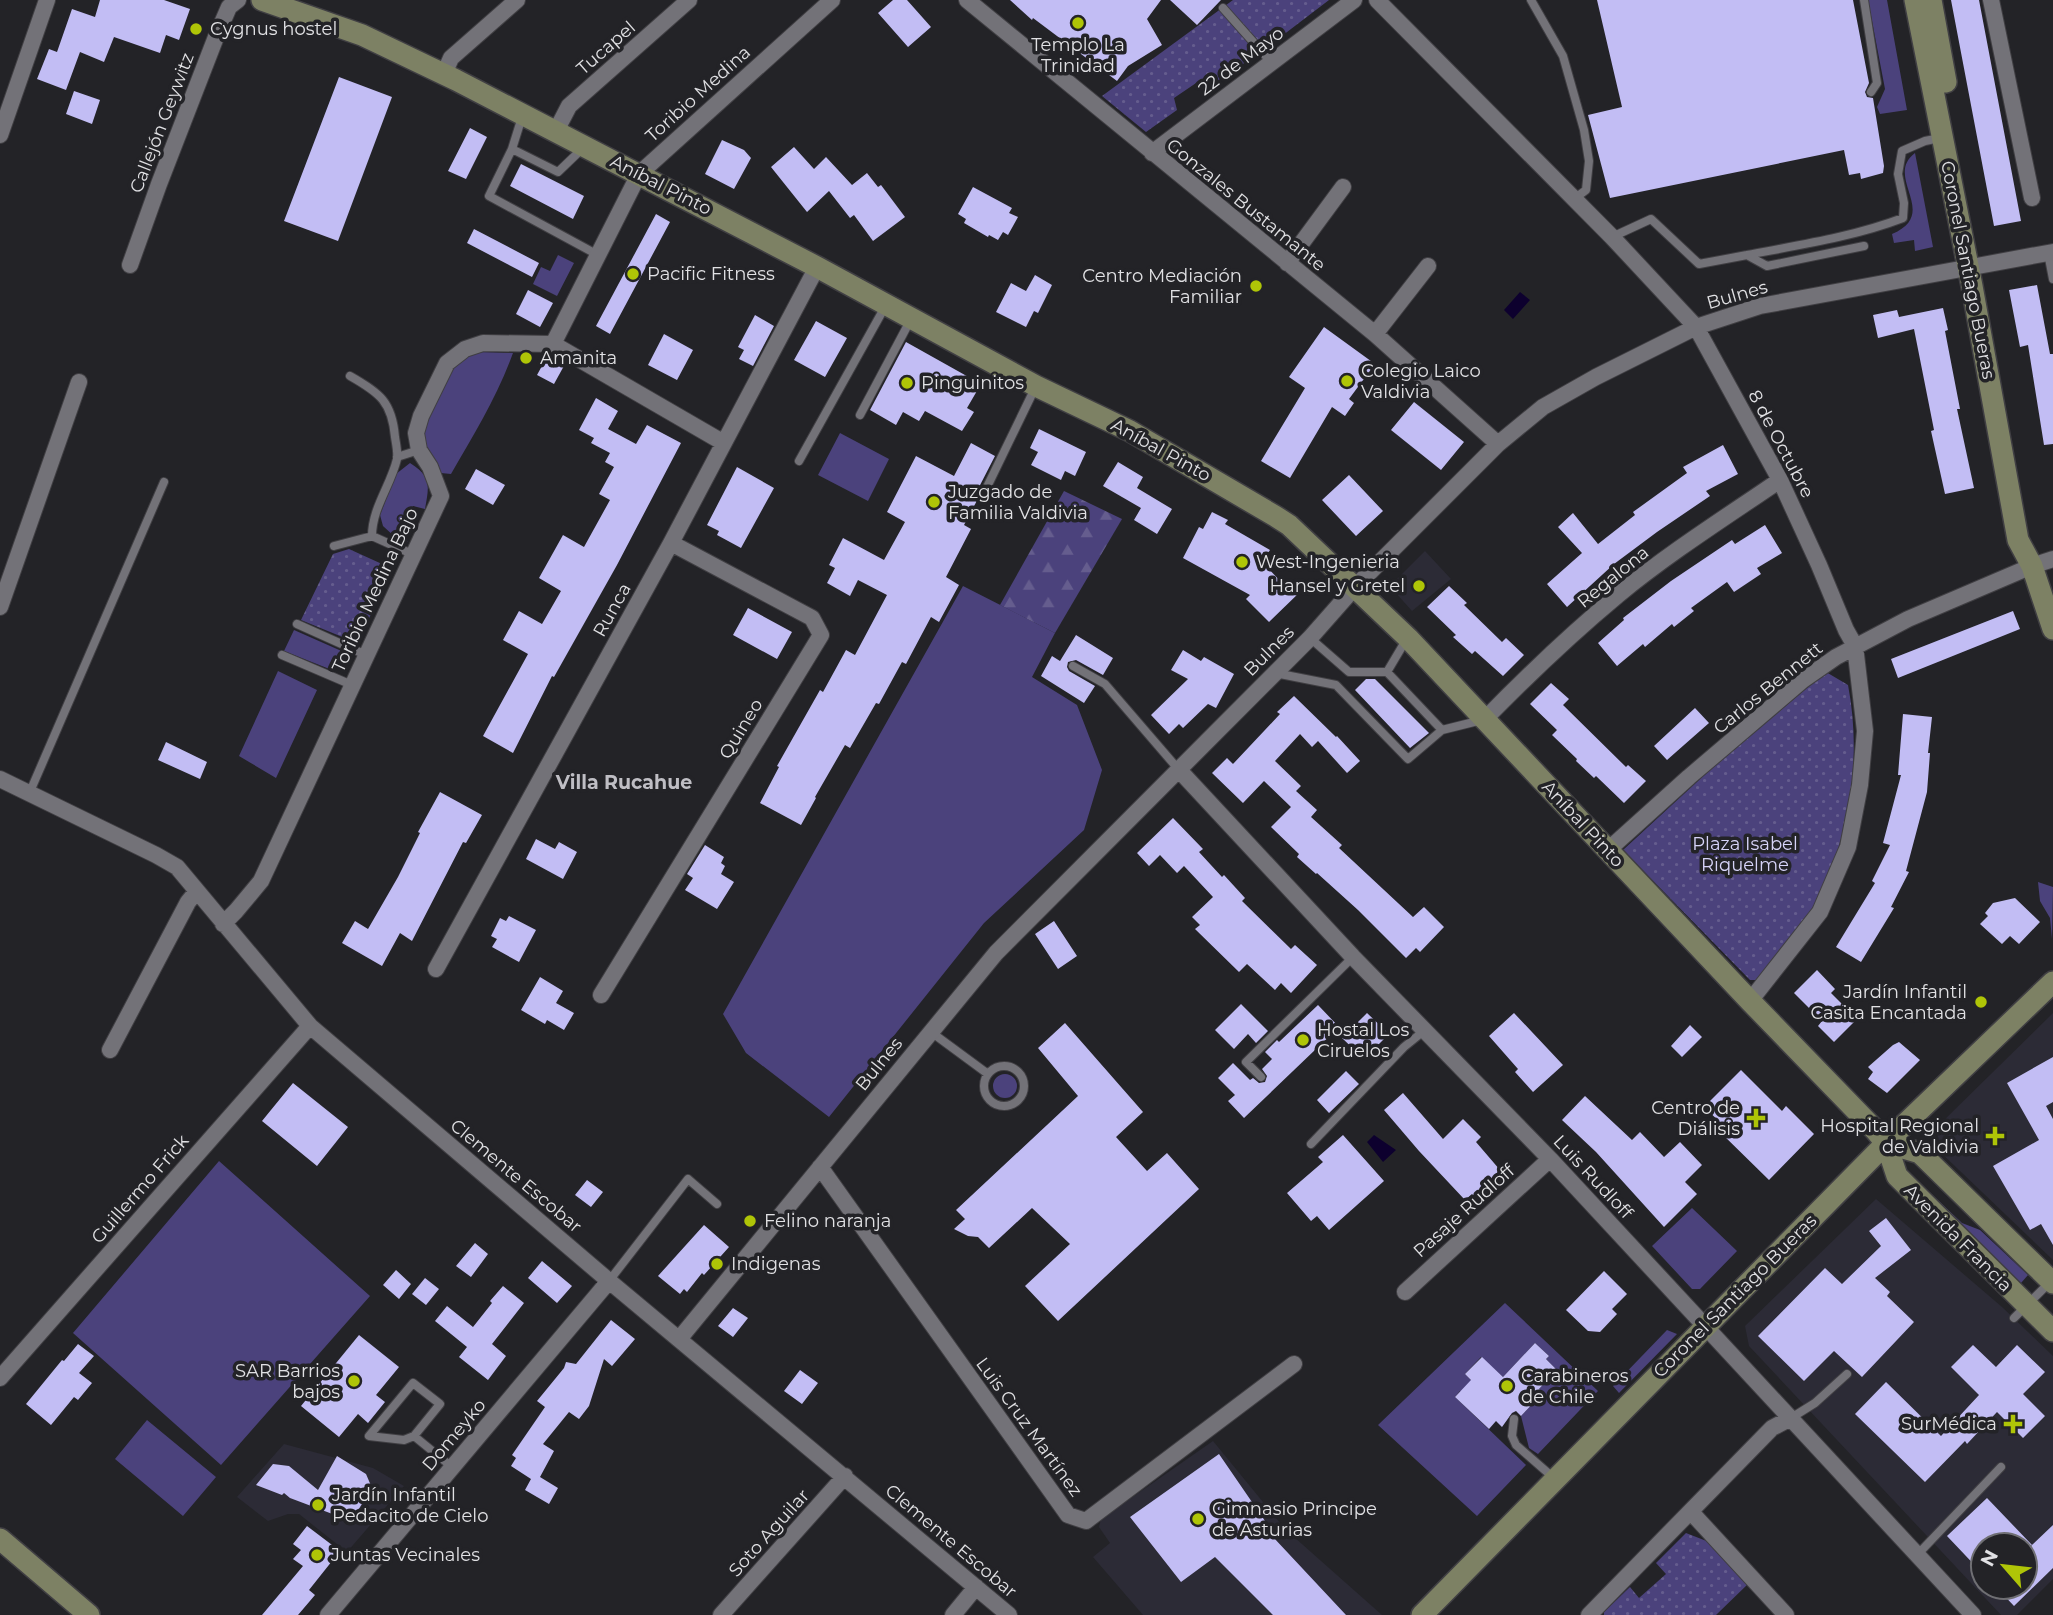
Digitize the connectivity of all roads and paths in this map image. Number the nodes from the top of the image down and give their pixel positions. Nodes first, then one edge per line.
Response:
1 (47, 0) edge
2 (238, 0) edge
3 (262, 0) edge
4 (517, 0) edge
5 (689, 0) edge
6 (832, 0) edge
7 (967, 0) edge
8 (1354, 0) edge
9 (1377, 0) edge
10 (1531, 0) edge
11 (1864, 0) edge
12 (1916, 0) edge
13 (1931, 0) edge
14 (1991, 0) edge
15 (1223, 8) dead end
16 (1271, 62) junction
17 (444, 74) junction
18 (1871, 92) dead end
19 (522, 114) junction
20 (556, 131) junction
21 (0, 135) edge
22 (1942, 138) junction
23 (585, 146) junction
24 (512, 149) junction
25 (1152, 153) junction
26 (639, 174) junction
27 (1343, 187) dead end
28 (2032, 198) dead end
29 (1574, 199) junction
30 (1612, 237) junction
31 (1864, 246) dead end
32 (2051, 253) edge
33 (598, 255) junction
34 (1746, 255) junction
35 (1287, 263) junction
36 (130, 265) dead end
37 (1974, 266) junction
38 (817, 267) junction
39 (1428, 267) dead end
40 (2053, 279) edge
41 (887, 304) junction
42 (911, 318) junction
43 (1696, 327) junction
44 (1375, 334) junction
45 (553, 344) junction
46 (350, 376) dead end
47 (79, 382) dead end
48 (1036, 386) junction
49 (860, 415) dead end
50 (723, 443) junction
51 (1498, 444) junction
52 (419, 450) junction
53 (397, 457) junction
54 (799, 461) dead end
55 (1780, 480) junction
56 (164, 482) dead end
57 (987, 487) dead end
58 (372, 536) junction
59 (671, 543) junction
60 (334, 546) dead end
61 (412, 554) junction
62 (2053, 559) edge
63 (2032, 566) junction
64 (1355, 587) junction
65 (0, 607) edge
66 (297, 624) dead end
67 (2053, 629) edge
68 (1310, 638) junction
69 (1408, 638) junction
70 (1854, 646) junction
71 (366, 655) junction
72 (282, 656) dead end
73 (1073, 666) dead end
74 (1275, 673) junction
75 (1387, 673) junction
76 (352, 685) junction
77 (1484, 720) junction
78 (1442, 730) junction
79 (1179, 770) junction
80 (0, 779) edge
81 (29, 794) junction
82 (1608, 850) junction
83 (197, 891) junction
84 (223, 924) junction
85 (1353, 957) junction
86 (436, 970) dead end
87 (2053, 982) edge
88 (601, 995) dead end
89 (1750, 1001) junction
90 (310, 1026) junction
91 (1425, 1030) junction
92 (930, 1031) junction
93 (110, 1050) dead end
94 (988, 1074) junction
95 (1261, 1077) dead end
96 (1886, 1143) junction
97 (1311, 1144) dead end
98 (1550, 1159) junction
99 (820, 1167) junction
100 (717, 1204) dead end
101 (609, 1280) junction
102 (2052, 1282) edge
103 (1405, 1292) dead end
104 (2020, 1312) junction
105 (1706, 1326) junction
106 (2053, 1331) edge
107 (680, 1338) junction
108 (1294, 1364) dead end
109 (1847, 1374) dead end
110 (0, 1378) edge
111 (1791, 1418) junction
112 (1514, 1419) dead end
113 (415, 1436) junction
114 (452, 1467) junction
115 (2001, 1467) dead end
116 (845, 1476) junction
117 (1555, 1479) junction
118 (1691, 1512) junction
119 (0, 1539) edge
120 (1918, 1553) junction
121 (976, 1587) junction
122 (89, 1615) edge
123 (328, 1615) edge
124 (721, 1615) edge
125 (953, 1615) edge
126 (1009, 1615) edge
127 (1422, 1615) edge
128 (1590, 1615) edge
129 (1786, 1615) edge
130 (1973, 1615) edge

1 - 21 street
2 - 36 street, Callejón Geywitz
3 - 17 main road, Aníbal Pinto
4 - 17 street
5 - 20 street, Tucapel
6 - 26 street, Toribio Medina
7 - 25 street, Gonzales Bustamante
8 - 16 street, 22 de Mayo
9 - 29 street, 8 de Octubre
10 - 29 lane
11 - 18 lane
12 - 22 main road, Coronel Santiago Bueras
13 - 37 main road, Coronel Santiago Bueras
14 - 28 street
15 - 16 lane
16 - 25 street, 22 de Mayo
17 - 19 main road, Aníbal Pinto
19 - 20 main road, Aníbal Pinto
19 - 24 lane
20 - 23 main road, Aníbal Pinto
22 - 34 lane
22 - 37 main road, Coronel Santiago Bueras
23 - 24 lane
23 - 26 main road, Aníbal Pinto
24 - 33 lane
25 - 35 street, Gonzales Bustamante
26 - 33 street, Toribio Medina
26 - 38 main road, Aníbal Pinto
27 - 35 street
29 - 30 street, 8 de Octubre
30 - 34 lane
30 - 43 street, 8 de Octubre
31 - 34 lane
32 - 37 street, Bulnes
32 - 40 lane
33 - 45 street, Toribio Medina
35 - 44 street, Gonzales Bustamante
37 - 43 street, Bulnes
37 - 63 main road, Coronel Santiago Bueras
38 - 41 main road, Aníbal Pinto
38 - 50 street, Runca
39 - 44 street
41 - 42 main road, Aníbal Pinto
41 - 54 lane
42 - 48 main road, Aníbal Pinto
42 - 49 lane
43 - 51 street, Bulnes
43 - 55 street, 8 de Octubre
44 - 51 street, Gonzales Bustamante
45 - 50 street
45 - 52 street
46 - 53 lane
47 - 65 street
48 - 57 lane
48 - 64 main road, Aníbal Pinto
50 - 59 street, Runca
51 - 64 street, Bulnes
52 - 53 lane
52 - 61 street, Toribio Medina Bajo
53 - 58 lane
55 - 70 street, 8 de Octubre
55 - 77 street, Regalona
56 - 81 lane
58 - 60 lane
58 - 61 lane
59 - 86 street, Runca
59 - 88 street, Quineo
61 - 71 street, Toribio Medina Bajo
62 - 63 street, Carlos Bennett
63 - 67 main road
63 - 70 street, Carlos Bennett
64 - 68 street, Bulnes
64 - 69 main road, Aníbal Pinto
66 - 71 lane
68 - 74 street, Bulnes
68 - 75 lane
69 - 75 lane
69 - 77 main road, Aníbal Pinto
70 - 82 street, Carlos Bennett
70 - 89 street, 8 de Octubre
71 - 76 street, Toribio Medina Bajo
72 - 76 lane
73 - 79 lane
74 - 78 lane
74 - 79 street, Bulnes
75 - 78 lane
76 - 84 street, Toribio Medina Bajo
77 - 78 lane
77 - 82 main road, Aníbal Pinto
79 - 85 street, Luis Rudloff
79 - 92 street, Bulnes
80 - 81 street, Clemente Escobar
81 - 83 street, Clemente Escobar
82 - 89 main road, Aníbal Pinto
83 - 84 street, Clemente Escobar
83 - 93 street
84 - 90 street, Clemente Escobar
85 - 91 street, Luis Rudloff
85 - 95 lane
87 - 96 main road, Coronel Santiago Bueras
89 - 96 main road, Aníbal Pinto
90 - 101 street, Clemente Escobar
90 - 110 street, Guillermo Frick
91 - 97 lane
91 - 98 street, Luis Rudloff
92 - 94 lane
92 - 99 street, Bulnes
94 - 94 lane
96 - 102 main road, Avenida Francia
96 - 104 main road, Avenida Francia
96 - 105 main road, Coronel Santiago Bueras
98 - 103 street, Pasaje Rudloff
98 - 105 street, Luis Rudloff
99 - 107 street, Bulnes
99 - 108 street, Luis Cruz Martínez
100 - 101 lane
101 - 107 street, Clemente Escobar
101 - 114 street, Domeyko
102 - 104 lane
104 - 106 main road, Avenida Francia
105 - 111 street, Luis Rudloff
105 - 117 main road, Coronel Santiago Bueras
107 - 116 street, Clemente Escobar
109 - 111 lane
111 - 118 street
111 - 120 street, Luis Rudloff
112 - 117 lane
113 - 113 lane
113 - 114 lane
114 - 123 street, Domeyko
115 - 120 lane
116 - 121 street, Clemente Escobar
116 - 124 street, Soto Aguilar
117 - 127 main road, Coronel Santiago Bueras
118 - 128 street
118 - 129 street
119 - 122 main road
120 - 130 street, Luis Rudloff
121 - 125 street
121 - 126 street, Clemente Escobar

